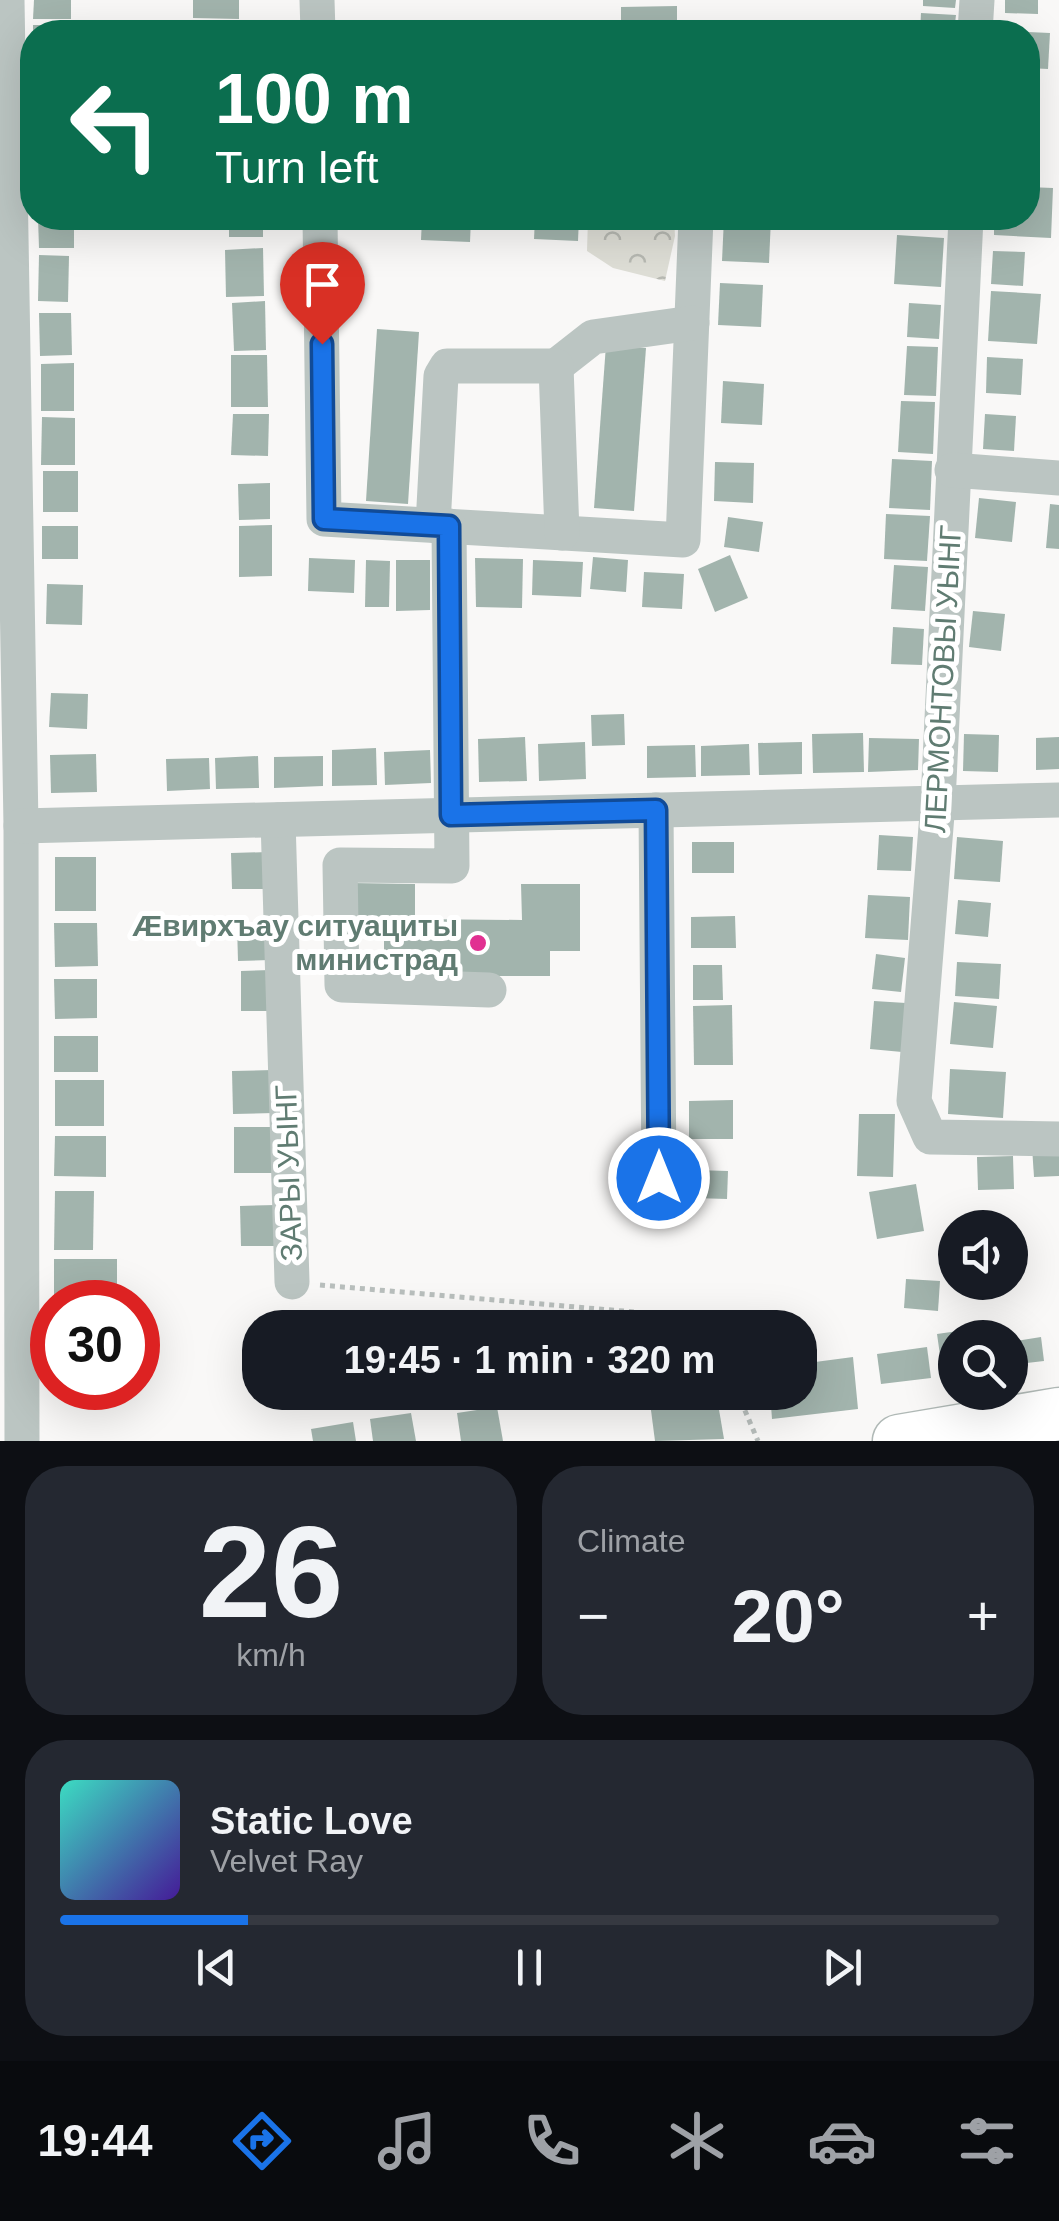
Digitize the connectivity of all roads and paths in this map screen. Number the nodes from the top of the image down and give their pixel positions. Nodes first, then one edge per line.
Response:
1 (8, 0) edge
2 (320, 230) edge
3 (696, 230) edge
4 (965, 230) edge
5 (692, 322) junction
6 (556, 366) junction
7 (952, 470) junction
8 (1059, 478) edge
9 (441, 526) junction
10 (562, 533) junction
11 (1059, 800) edge
12 (938, 802) junction
13 (656, 810) junction
14 (451, 815) junction
15 (278, 820) junction
16 (21, 826) junction
17 (10, 962) edge
18 (489, 990) dead end
19 (1059, 1139) edge
20 (659, 1178) dead end
21 (292, 1282) joint
22 (612, 1310) edge
23 (745, 1410) edge
24 (1059, 1414) edge
25 (1004, 1432) edge
26 (22, 1441) edge
27 (758, 1441) edge
28 (899, 1441) edge

1 - 16 street
2 - 9 street
3 - 5 street
4 - 7 street, ЛЕРМОНТОВЫ УЫНГ
5 - 6 street
5 - 10 street
6 - 9 street
6 - 10 street
7 - 8 street
7 - 12 street, ЛЕРМОНТОВЫ УЫНГ
9 - 10 street
9 - 14 street
11 - 12 street
12 - 13 street
12 - 19 street, ЛЕРМОНТОВЫ УЫНГ
13 - 14 street
13 - 20 street
14 - 15 street
14 - 18 street
15 - 16 street
15 - 21 street, ЗАРЫ УЫНГ
16 - 17 street
17 - 26 street
21 - 22 path, ЗАРЫ УЫНГ
23 - 27 path
24 - 25 highway
25 - 28 highway

